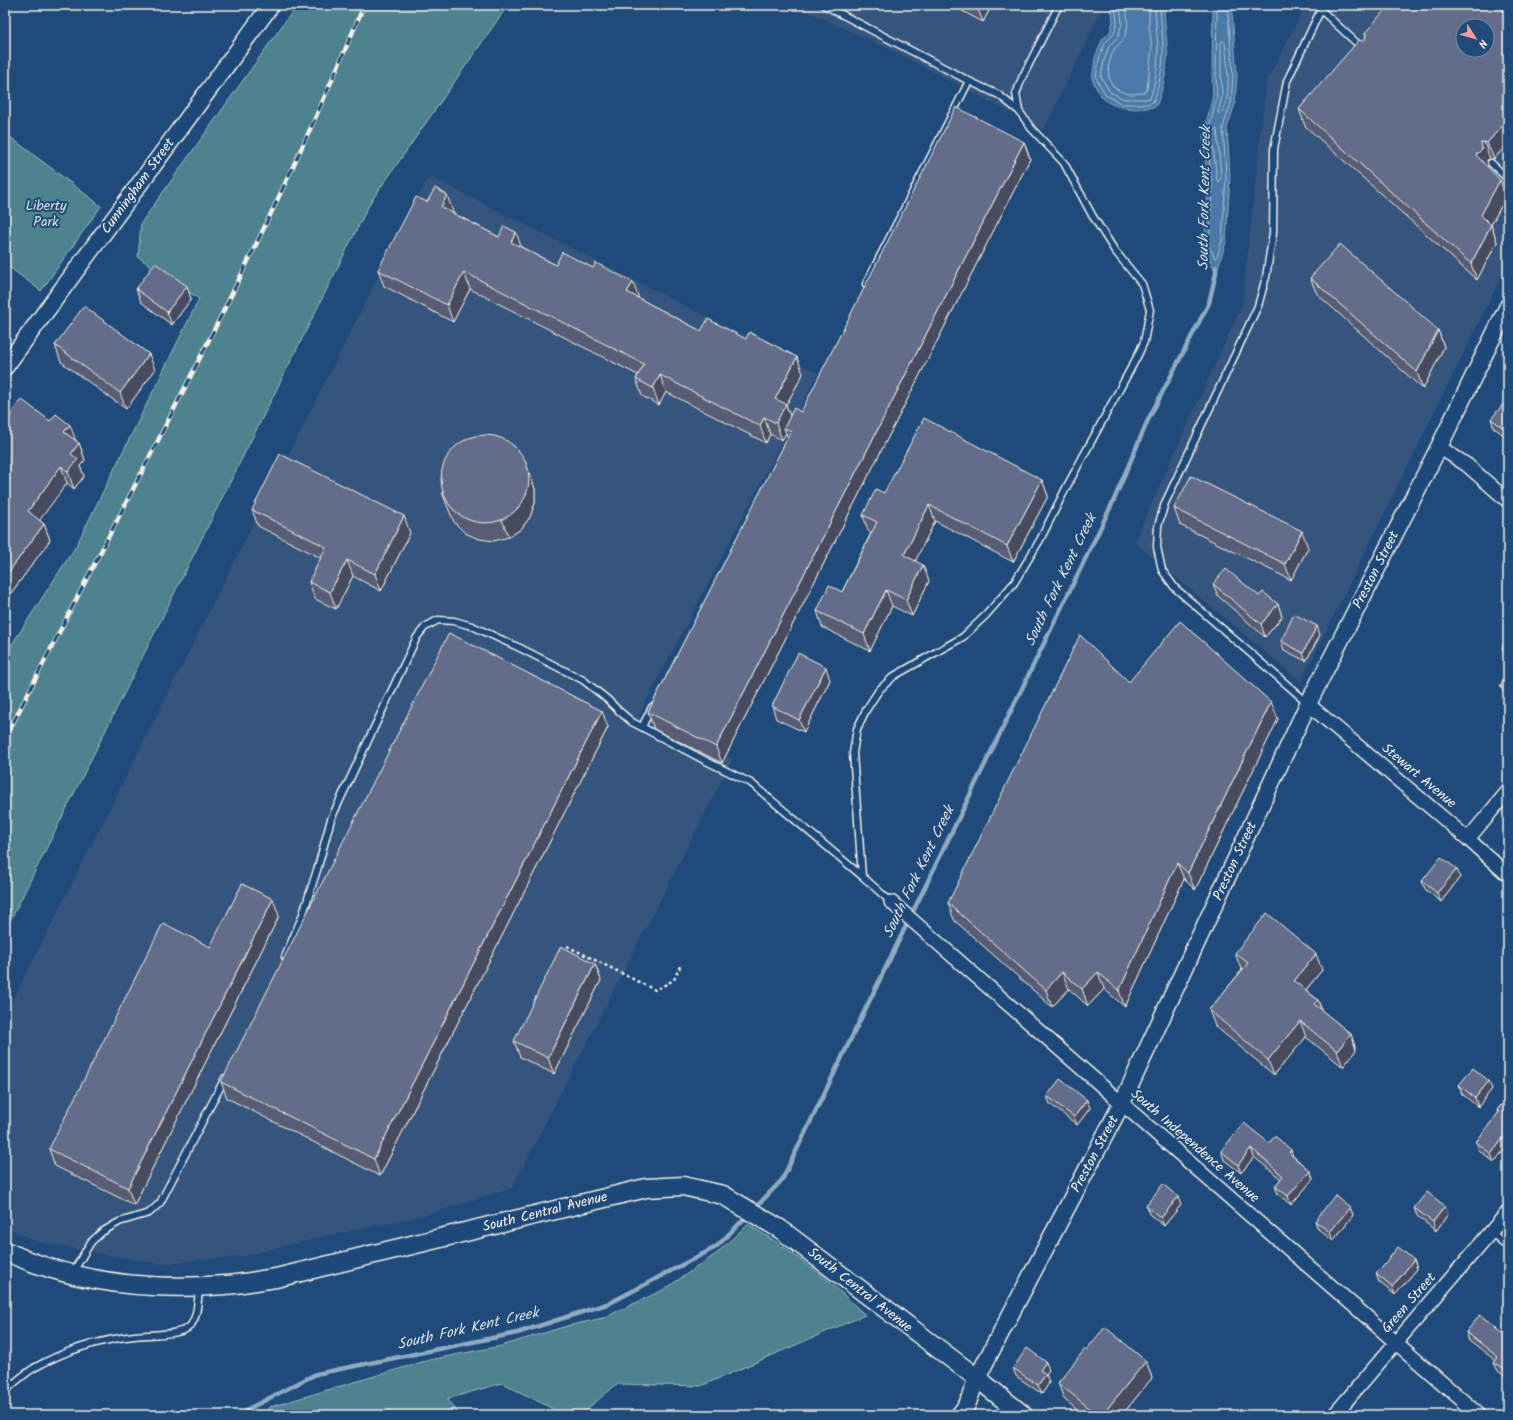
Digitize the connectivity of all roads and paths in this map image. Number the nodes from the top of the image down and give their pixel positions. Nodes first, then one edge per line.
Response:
1 (270, 5) edge
2 (824, 5) edge
3 (1059, 5) edge
4 (1322, 8) edge
5 (1368, 53) edge
6 (969, 80) junction
7 (1019, 112) junction
8 (1490, 163) dead end
9 (1508, 179) edge
10 (865, 287) edge
11 (1508, 306) edge
12 (5, 367) edge
13 (1439, 447) junction
14 (1508, 501) edge
15 (656, 699) edge
16 (1308, 704) junction
17 (642, 728) junction
18 (1508, 791) edge
19 (1468, 839) junction
20 (1508, 875) edge
21 (862, 876) junction
22 (891, 902) joint
23 (567, 946) dead end
24 (681, 964) dead end
25 (281, 966) edge
26 (229, 1071) edge
27 (1122, 1103) junction
28 (1508, 1212) edge
29 (1491, 1232) junction
30 (1508, 1247) edge
31 (5, 1251) edge
32 (72, 1274) junction
33 (199, 1286) junction
34 (1396, 1343) junction
35 (977, 1378) junction
36 (5, 1391) edge
37 (959, 1415) edge
38 (1023, 1415) edge
39 (1334, 1415) edge
40 (1479, 1415) edge

1 - 12 street, Cunningham Street
2 - 6 lane
3 - 7 lane
4 - 5 lane
4 - 16 lane
6 - 7 lane
6 - 10 lane
7 - 21 lane
8 - 9 lane
11 - 13 street, Preston Street
13 - 14 street
13 - 16 street, Preston Street
15 - 17 lane
16 - 19 street, Stewart Avenue
16 - 27 street, Preston Street
17 - 21 lane
17 - 25 lane
18 - 19 street
19 - 20 street, Stewart Avenue
21 - 22 lane
22 - 27 street, South Independence Avenue
23 - 24 path
26 - 32 lane
27 - 34 street, South Independence Avenue
27 - 35 street, Preston Street
28 - 29 street, Green Street
29 - 30 lane
29 - 34 street, Green Street
31 - 32 main road, South Central Avenue
32 - 33 main road, South Central Avenue
33 - 35 main road, South Central Avenue
33 - 36 lane
34 - 39 street, Green Street
34 - 40 street, South Independence Avenue
35 - 37 street, Preston Street
35 - 38 main road, South Central Avenue

